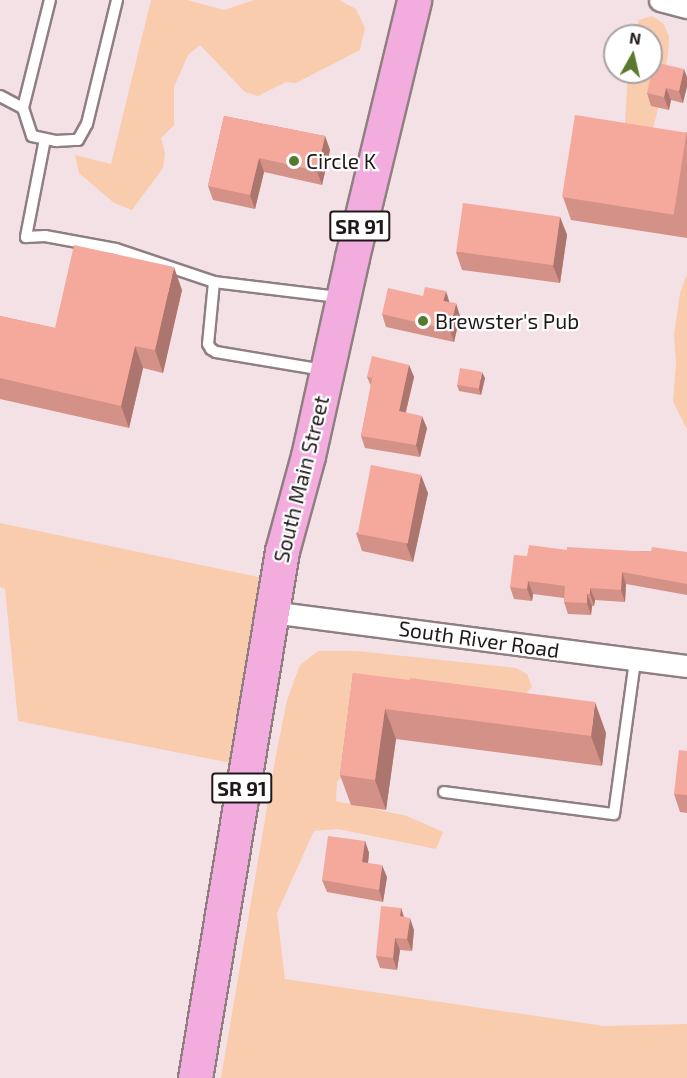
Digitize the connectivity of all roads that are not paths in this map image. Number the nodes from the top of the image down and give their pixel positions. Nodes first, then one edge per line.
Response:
1 (50, 0) edge
2 (117, 0) edge
3 (414, 0) edge
4 (660, 0) edge
5 (687, 7) edge
6 (0, 96) edge
7 (23, 108) junction
8 (45, 139) junction
9 (214, 282) junction
10 (344, 298) junction
11 (327, 371) junction
12 (272, 612) junction
13 (635, 660) junction
14 (687, 666) edge
15 (444, 792) dead end
16 (195, 1078) edge

1 - 7 lane
2 - 8 lane
3 - 10 main road, South Main Street / SR 91
4 - 5 street
6 - 7 lane
7 - 8 lane
8 - 9 lane
9 - 10 lane
9 - 11 lane
10 - 11 main road, South Main Street / SR 91
11 - 12 main road, South Main Street / SR 91
12 - 13 street, South River Road
12 - 16 main road, South Main Street / SR 91
13 - 14 street, South River Road
13 - 15 lane

